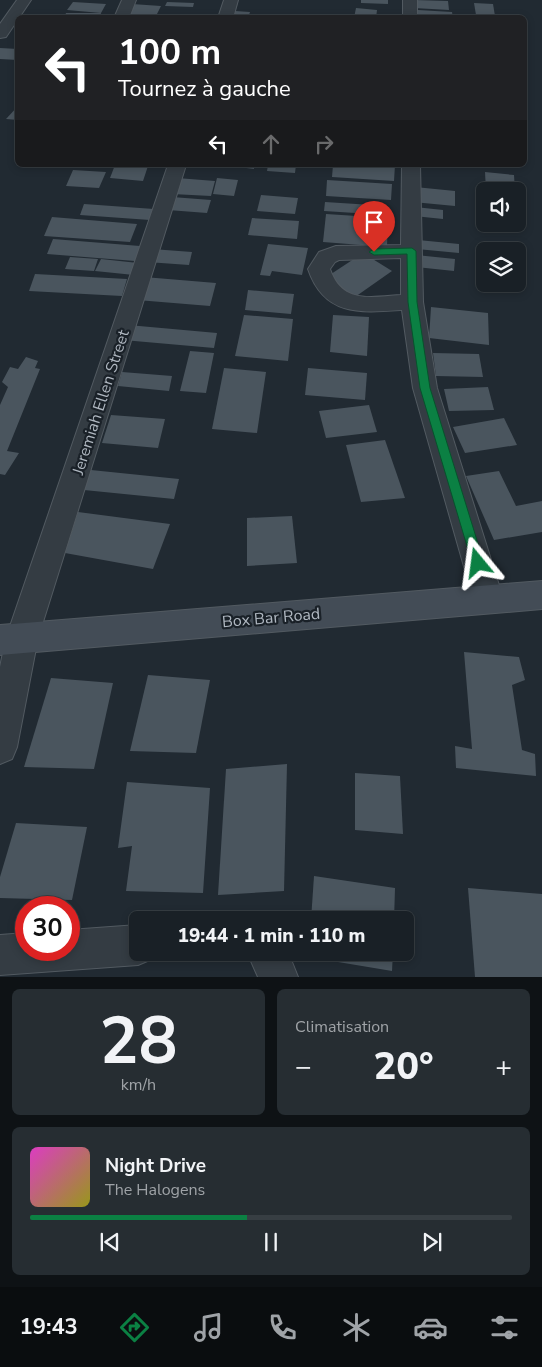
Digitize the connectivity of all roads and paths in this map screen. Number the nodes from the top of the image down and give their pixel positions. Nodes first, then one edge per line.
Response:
1 (24, 0) edge
2 (129, 0) edge
3 (231, 0) edge
4 (410, 0) edge
5 (122, 15) edge
6 (226, 15) edge
7 (410, 15) edge
8 (1, 34) edge
9 (15, 35) edge
10 (176, 167) edge
11 (411, 167) edge
12 (412, 251) junction
13 (412, 302) junction
14 (542, 595) edge
15 (488, 598) junction
16 (11, 639) edge
17 (0, 747) edge
18 (129, 946) edge
19 (80, 949) edge
20 (15, 954) edge
21 (0, 955) edge
22 (271, 961) edge
23 (278, 977) edge

1 - 8 street
2 - 5 street
3 - 6 street
4 - 7 street
8 - 9 street
10 - 16 street, Jeremiah Ellen Street
11 - 12 street
12 - 13 street
12 - 13 street
13 - 15 street
14 - 15 street, Box Bar Road
15 - 16 street, Box Bar Road
16 - 17 street, Jeremiah Ellen Street
18 - 19 street
20 - 21 street
22 - 23 street

